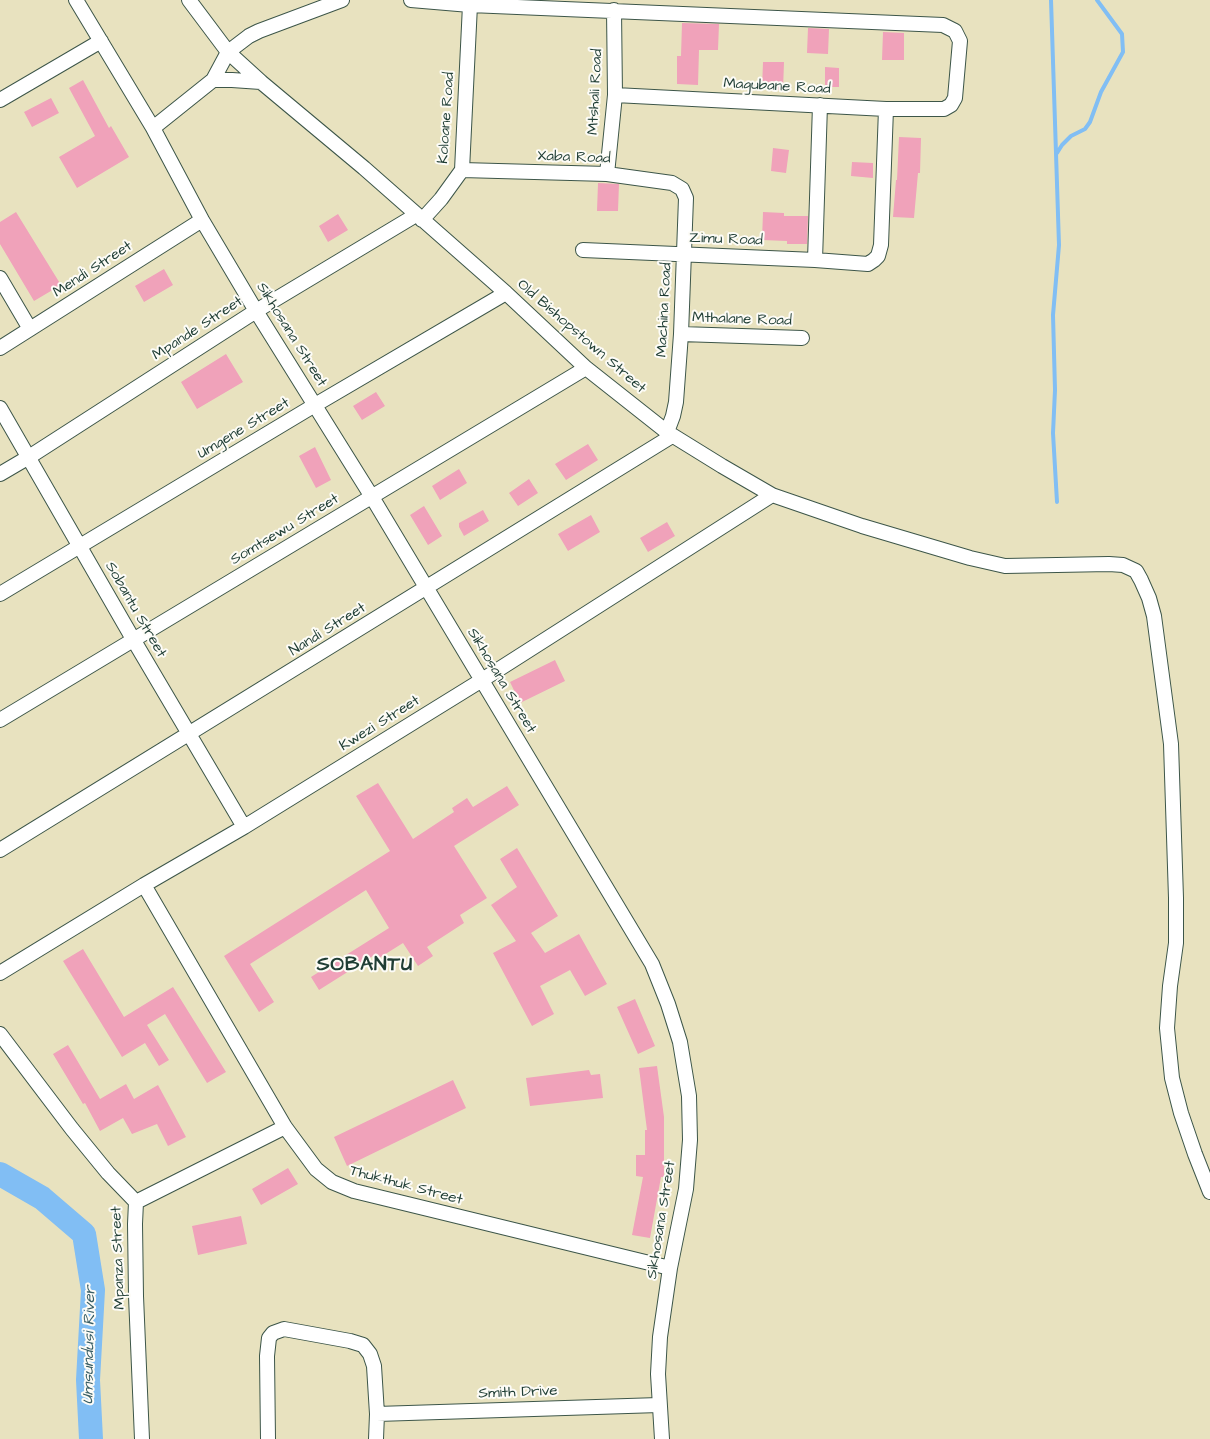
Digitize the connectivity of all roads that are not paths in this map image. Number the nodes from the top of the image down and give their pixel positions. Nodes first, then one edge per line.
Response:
1 (76, 0) edge
2 (189, 0) edge
3 (342, 0) edge
4 (411, 0) edge
5 (470, 5) junction
6 (614, 10) junction
7 (101, 42) junction
8 (228, 52) junction
9 (213, 80) junction
10 (261, 82) junction
11 (614, 95) junction
12 (0, 100) edge
13 (820, 105) junction
14 (886, 110) junction
15 (152, 128) junction
16 (462, 170) junction
17 (607, 174) junction
18 (682, 189) joint
19 (419, 218) junction
20 (202, 220) junction
21 (583, 250) dead end
22 (685, 254) junction
23 (815, 260) junction
24 (0, 278) edge
25 (506, 293) junction
26 (256, 311) junction
27 (30, 330) junction
28 (681, 334) junction
29 (802, 338) dead end
30 (0, 348) edge
31 (586, 368) junction
32 (315, 405) junction
33 (0, 408) edge
34 (669, 434) junction
35 (29, 457) junction
36 (0, 474) edge
37 (772, 495) junction
38 (372, 497) junction
39 (79, 547) junction
40 (426, 588) junction
41 (0, 594) edge
42 (133, 639) junction
43 (482, 680) junction
44 (0, 720) edge
45 (190, 734) junction
46 (244, 827) junction
47 (0, 850) edge
48 (144, 885) junction
49 (0, 973) edge
50 (0, 1034) edge
51 (285, 1127) junction
52 (1210, 1192) edge
53 (136, 1202) junction
54 (670, 1268) junction
55 (660, 1405) junction
56 (377, 1414) junction
57 (142, 1439) edge
58 (268, 1439) edge
59 (376, 1439) edge
60 (662, 1439) edge

1 - 7 street, Sikhosana Street
2 - 8 street, Old Bishopstown Street
3 - 8 street
4 - 5 street
5 - 6 street
5 - 16 street, Koloane Road
6 - 11 street, Mtshali Road
6 - 14 street, Magubane Road
7 - 12 street
7 - 15 street, Sikhosana Street
8 - 9 street
8 - 10 street, Old Bishopstown Street
9 - 10 street
9 - 15 street
10 - 19 street, Old Bishopstown Street
11 - 13 street, Magubane Road
11 - 17 street, Mtshali Road
13 - 14 street, Magubane Road
13 - 23 street
14 - 23 street, Zimu Road
15 - 20 street, Sikhosana Street
16 - 17 street, Xaba Road
16 - 19 street, Koloane Road
17 - 18 street, Xaba Road
18 - 22 street, Machina Road
19 - 25 street, Old Bishopstown Street
19 - 26 street, Mpande Street
20 - 26 street, Sikhosana Street
20 - 27 street, Mendi Street
21 - 22 street, Zimu Road
22 - 23 street, Zimu Road
22 - 28 street, Machina Road
24 - 27 street
25 - 31 street, Old Bishopstown Street
25 - 32 street, Umgene Street
26 - 32 street, Sikhosana Street
26 - 35 street, Mpande Street
27 - 30 street, Mendi Street
28 - 29 street, Mthalane Road
28 - 34 street, Machina Road
31 - 34 street, Old Bishopstown Street
31 - 38 street, Somtsewu Street
32 - 38 street, Sikhosana Street
32 - 39 street, Umgene Street
33 - 35 street, Sobantu Street
34 - 37 street, Old Bishopstown Street
34 - 40 street, Nandi Street
35 - 36 street, Mpande Street
35 - 39 street, Sobantu Street
37 - 43 street, Kwezi Street
37 - 52 street, Old Bishopstown Street
38 - 40 street, Sikhosana Street
38 - 42 street, Somtsewu Street
39 - 41 street, Umgene Street
39 - 42 street, Sobantu Street
40 - 43 street, Sikhosana Street
40 - 45 street, Nandi Street
42 - 44 street, Somtsewu Street
42 - 45 street, Sobantu Street
43 - 46 street, Kwezi Street
43 - 54 street, Sikhosana Street
45 - 46 street, Sobantu Street
45 - 47 street, Nandi Street
46 - 48 street, Kwezi Street
48 - 49 street, Kwezi Street
48 - 51 street, Thukthuk Street
50 - 53 street, Mpanza Street
51 - 53 street
51 - 54 street, Thukthuk Street
53 - 57 street, Mpanza Street
54 - 55 street, Sikhosana Street
55 - 56 street, Smith Drive
55 - 60 street, Sikhosana Street
56 - 58 street
56 - 59 street

